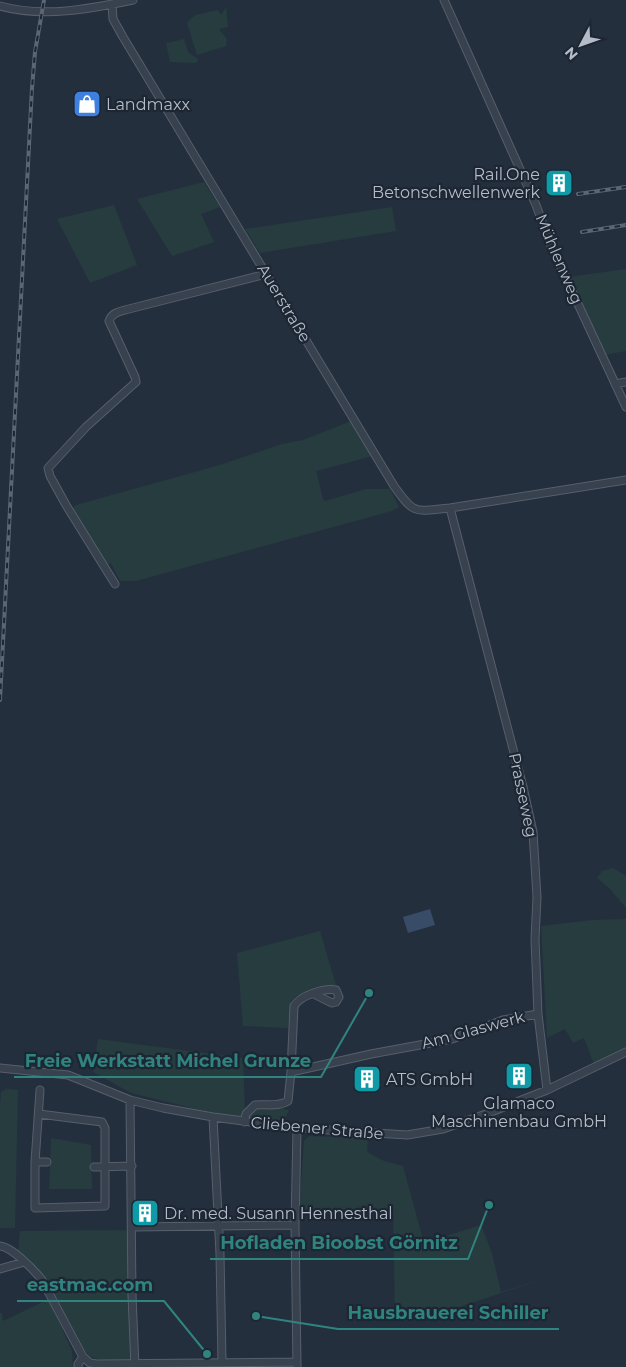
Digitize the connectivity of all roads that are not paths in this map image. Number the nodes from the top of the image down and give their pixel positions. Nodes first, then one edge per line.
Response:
1 (132, 0) edge
2 (444, 0) edge
3 (112, 4) junction
4 (0, 6) edge
5 (266, 274) junction
6 (626, 382) edge
7 (615, 384) junction
8 (626, 407) edge
9 (626, 480) edge
10 (450, 508) junction
11 (115, 584) dead end
12 (314, 994) dead end
13 (538, 1014) junction
14 (626, 1052) edge
15 (0, 1068) edge
16 (291, 1072) junction
17 (40, 1090) dead end
18 (547, 1090) junction
19 (130, 1100) junction
20 (39, 1114) junction
21 (214, 1117) junction
22 (244, 1122) junction
23 (297, 1128) junction
24 (35, 1162) junction
25 (48, 1162) dead end
26 (132, 1166) junction
27 (94, 1167) dead end
28 (106, 1167) junction
29 (219, 1225) junction
30 (295, 1225) junction
31 (132, 1227) junction
32 (0, 1246) edge
33 (24, 1262) junction
34 (0, 1269) edge
35 (83, 1357) junction
36 (224, 1364) edge
37 (297, 1364) edge
38 (135, 1366) edge
39 (78, 1367) edge

1 - 3 street
2 - 7 street, Mühlenweg
3 - 4 street
3 - 5 street, Auerstraße
5 - 10 street, Auerstraße
5 - 11 street
6 - 7 street
7 - 8 street, Mühlenweg
9 - 10 street, Auerstraße
10 - 13 street, Prasseweg
12 - 16 street
13 - 16 street, Am Glaswerk
13 - 18 street, Prasseweg
14 - 18 street, Cliebener Straße
15 - 19 street, Cliebener Straße
16 - 22 street
17 - 20 street
18 - 23 street, Cliebener Straße
19 - 21 street, Cliebener Straße
19 - 26 street
20 - 24 street
20 - 28 street
21 - 22 street, Cliebener Straße
21 - 29 street
22 - 23 street, Cliebener Straße
23 - 30 street
24 - 25 street
24 - 28 street
26 - 28 street
26 - 31 street
27 - 28 street
29 - 30 street
29 - 31 street
29 - 36 street
30 - 37 street
31 - 38 street
32 - 33 street
33 - 34 street
33 - 35 street
35 - 38 street
35 - 39 street
36 - 37 street
36 - 38 street

